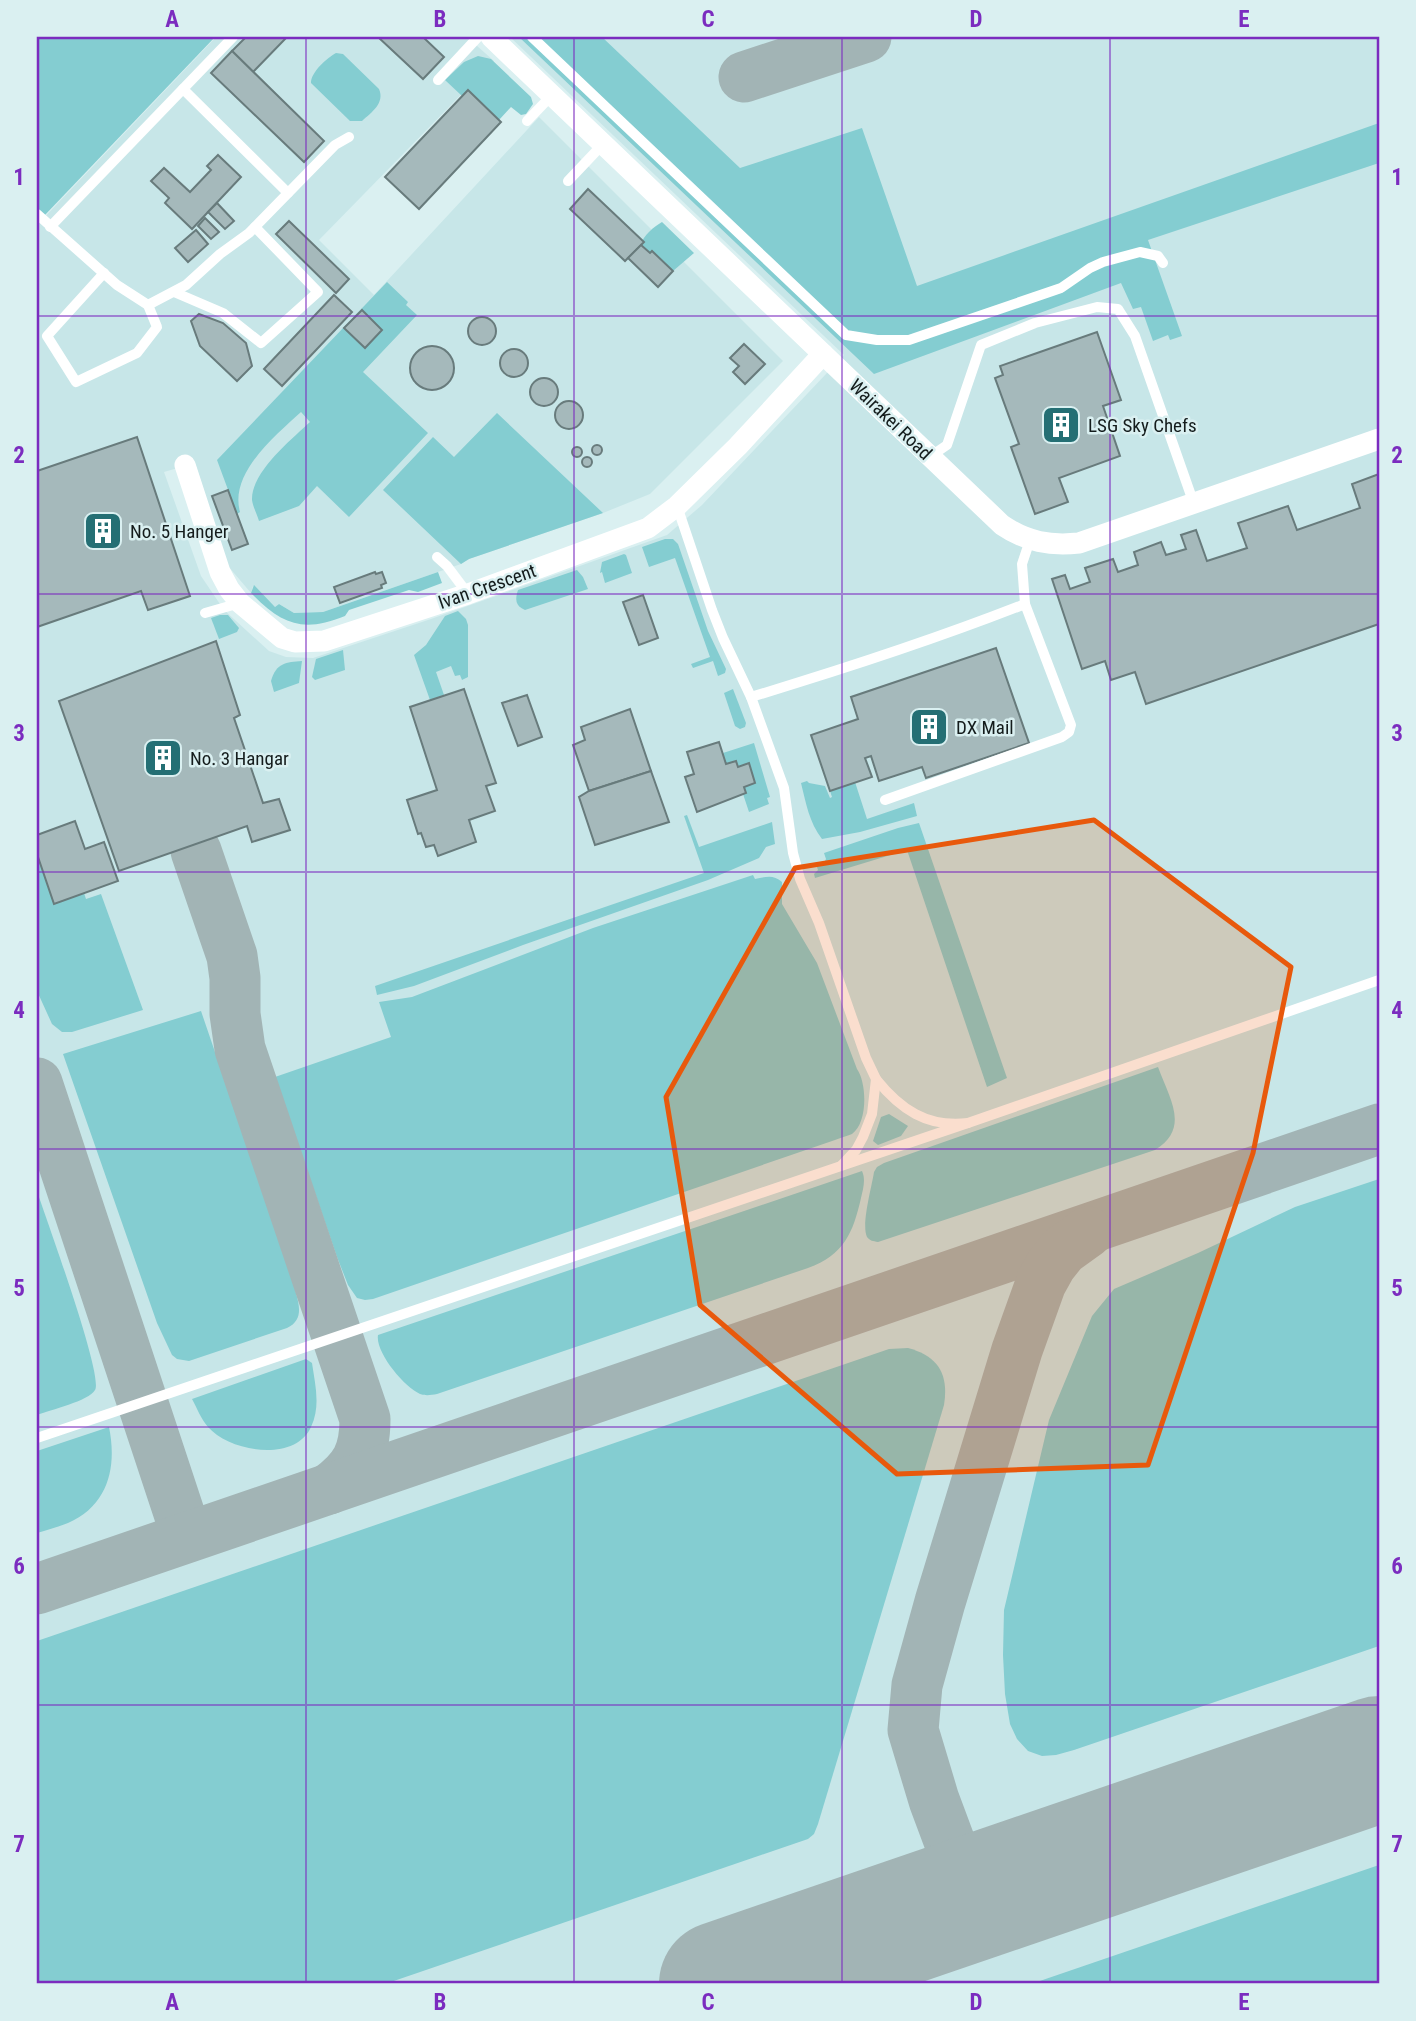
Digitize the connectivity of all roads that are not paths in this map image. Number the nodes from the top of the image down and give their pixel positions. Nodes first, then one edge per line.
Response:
1 (233, 37) edge
2 (478, 37) edge
3 (491, 37) edge
4 (532, 37) edge
5 (439, 80) dead end
6 (183, 89) junction
7 (552, 95) junction
8 (527, 121) dead end
9 (348, 137) dead end
10 (603, 144) junction
11 (568, 181) dead end
12 (288, 193) junction
13 (37, 214) edge
14 (50, 227) junction
15 (255, 227) junction
16 (1163, 263) dead end
17 (104, 273) junction
18 (174, 292) junction
19 (148, 305) junction
20 (823, 354) junction
21 (1379, 439) edge
22 (931, 456) junction
23 (185, 465) dead end
24 (1194, 504) junction
25 (677, 506) junction
26 (1030, 540) junction
27 (437, 557) dead end
28 (468, 594) junction
29 (240, 603) junction
30 (1026, 604) junction
31 (205, 613) dead end
32 (751, 697) junction
33 (885, 800) dead end
34 (1379, 980) edge
35 (876, 1079) junction
36 (968, 1123) junction
37 (838, 1168) junction
38 (37, 1438) edge

1 - 6 lane
2 - 5 lane
3 - 7 street, Wairakei Road
4 - 16 lane
6 - 12 lane
6 - 14 lane
7 - 8 lane
7 - 10 street, Wairakei Road
9 - 12 lane
10 - 11 lane
10 - 20 street, Wairakei Road
12 - 15 lane
13 - 14 lane
14 - 17 lane
15 - 18 lane
15 - 18 lane
17 - 19 lane
17 - 19 lane
18 - 19 lane
20 - 22 street, Wairakei Road
20 - 25 street, Ivan Crescent
21 - 24 street, Wairakei Road
22 - 24 lane
22 - 26 street, Wairakei Road
23 - 29 street, Ivan Crescent
24 - 26 street, Wairakei Road
25 - 28 street, Ivan Crescent
25 - 32 lane
26 - 30 lane
27 - 28 lane
28 - 29 street, Ivan Crescent
29 - 31 lane
30 - 32 lane
30 - 33 lane
32 - 35 lane
34 - 36 lane
35 - 36 lane
35 - 37 lane
36 - 37 lane
37 - 38 lane

